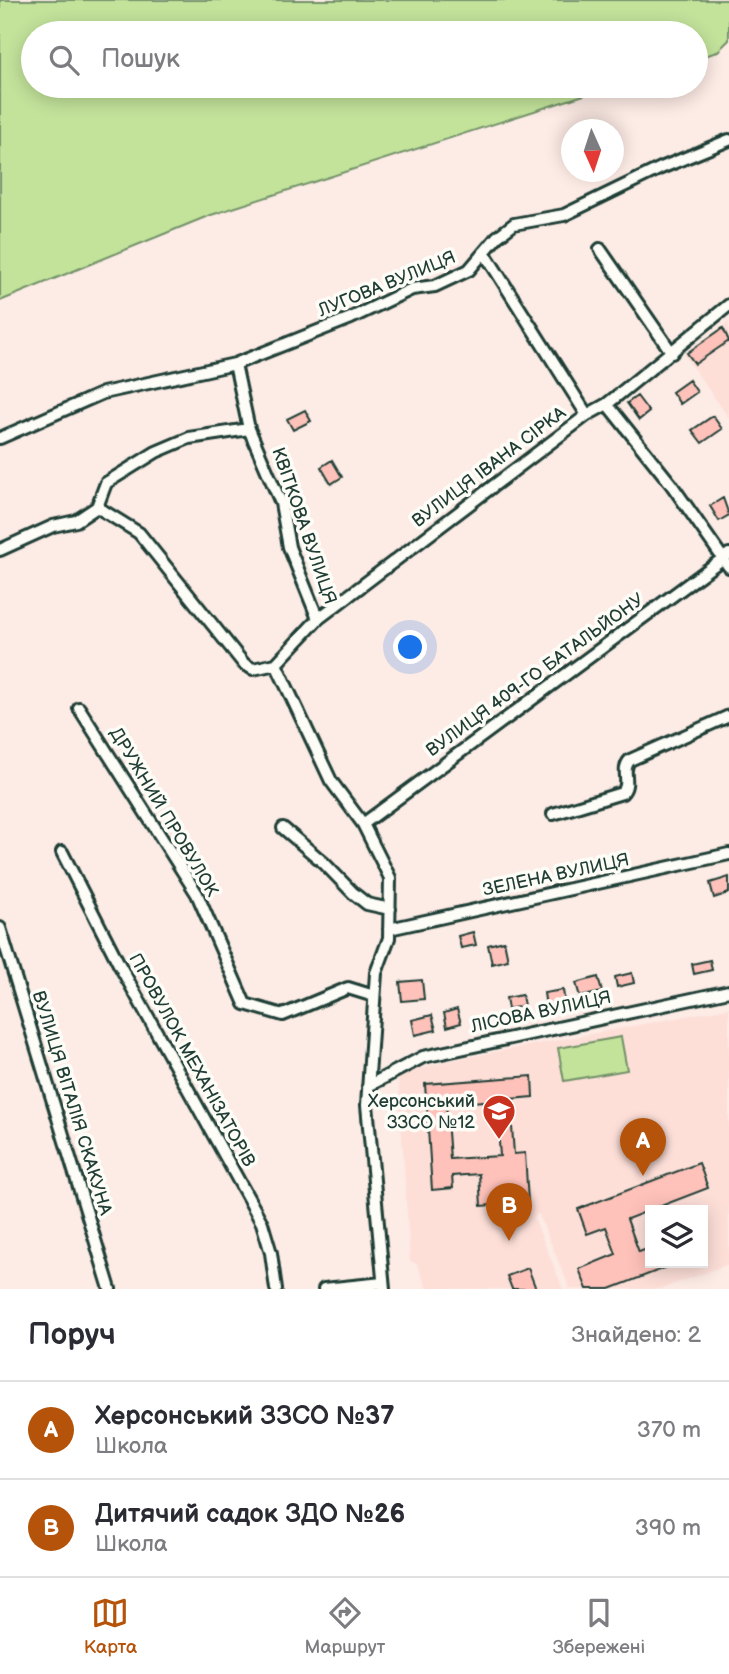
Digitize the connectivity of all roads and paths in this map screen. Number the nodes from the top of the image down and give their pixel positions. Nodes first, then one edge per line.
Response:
1 (729, 140) edge
2 (600, 249) dead end
3 (484, 252) junction
4 (729, 305) edge
5 (672, 353) junction
6 (235, 364) junction
7 (607, 404) junction
8 (587, 415) junction
9 (249, 429) junction
10 (0, 438) edge
11 (96, 507) junction
12 (0, 550) edge
13 (727, 560) edge
14 (318, 619) junction
15 (276, 664) junction
16 (79, 708) dead end
17 (729, 716) edge
18 (553, 814) dead end
19 (363, 824) junction
20 (283, 828) dead end
21 (62, 852) dead end
22 (729, 854) edge
23 (390, 909) junction
24 (0, 928) edge
25 (389, 929) junction
26 (729, 991) edge
27 (374, 996) junction
28 (368, 1086) junction
29 (383, 1286) edge
30 (110, 1289) edge
31 (276, 1289) edge
32 (324, 1289) edge

1 - 3 street, ЛУГОВА ВУЛИЦЯ
2 - 5 street
3 - 6 street, ЛУГОВА ВУЛИЦЯ
3 - 8 street
4 - 5 street, ВУЛИЦЯ ІВАНА СІРКА
5 - 7 street, ВУЛИЦЯ ІВАНА СІРКА
6 - 9 street, КВІТКОВА ВУЛИЦЯ
6 - 10 street, ЛУГОВА ВУЛИЦЯ
7 - 8 street, ВУЛИЦЯ ІВАНА СІРКА
7 - 13 street
8 - 14 street, ВУЛИЦЯ ІВАНА СІРКА
9 - 11 street
9 - 14 street, КВІТКОВА ВУЛИЦЯ
11 - 12 street
11 - 15 street
13 - 19 street, ВУЛИЦЯ 409-ГО БАТАЛЬЙОНУ
14 - 15 street, ВУЛИЦЯ ІВАНА СІРКА
15 - 19 street
16 - 27 street, ДРУЖНИЙ ПРОВУЛОК
17 - 18 street
19 - 23 street
20 - 23 street
21 - 31 street, ПРОВУЛОК МЕХАНІЗАТОРІВ
22 - 25 street, ЗЕЛЕНА ВУЛИЦЯ
23 - 25 street
24 - 30 street, ВУЛИЦЯ ВІТАЛІЯ СКАКУНА
25 - 27 street
26 - 28 street, ЛІСОВА ВУЛИЦЯ
27 - 28 street
28 - 29 street
29 - 32 street

